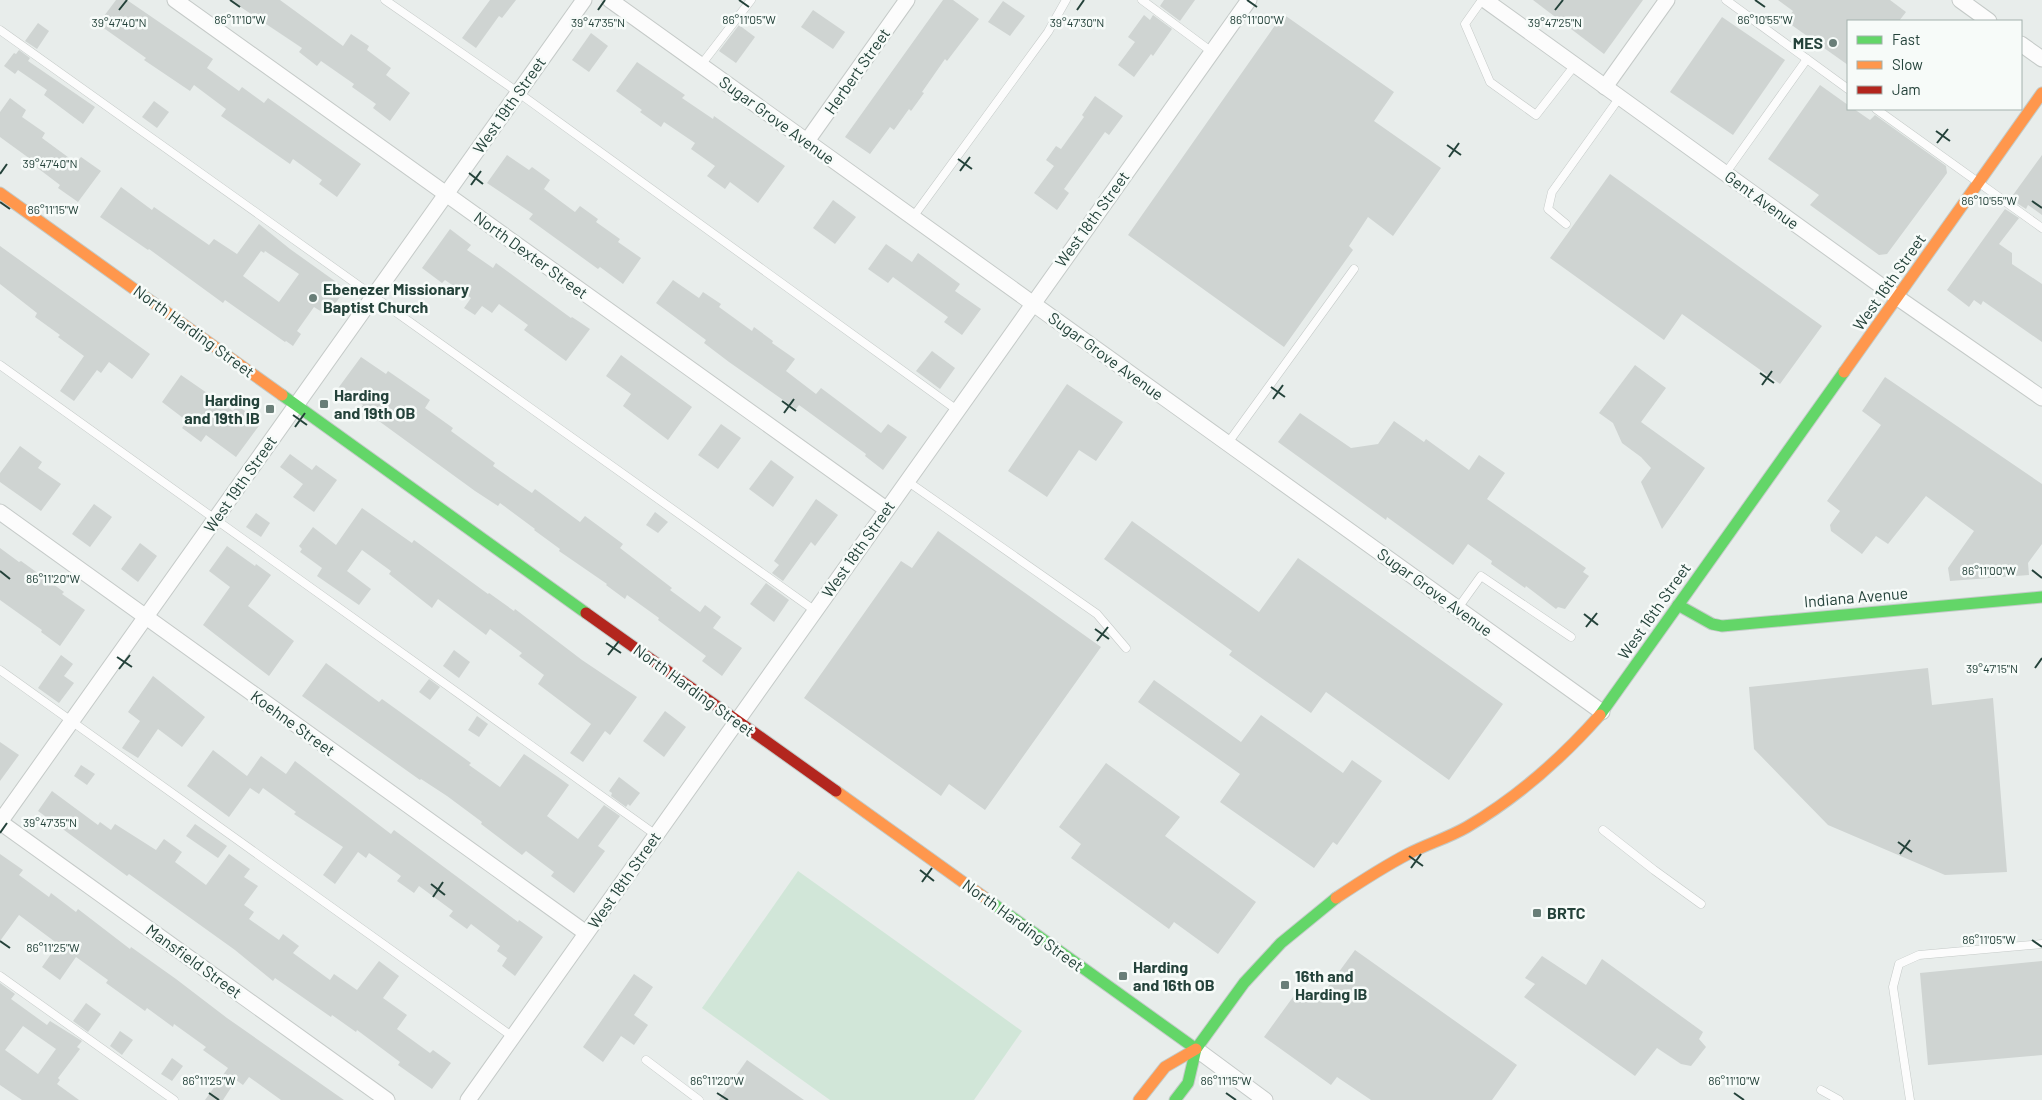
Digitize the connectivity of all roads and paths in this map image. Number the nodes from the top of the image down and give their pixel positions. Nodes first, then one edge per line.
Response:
1 (175, 0) edge
2 (385, 0) edge
3 (584, 0) edge
4 (610, 0) edge
5 (751, 0) edge
6 (907, 0) edge
7 (1066, 0) edge
8 (1142, 0) edge
9 (1249, 0) edge
10 (1483, 0) edge
11 (1667, 0) edge
12 (1726, 0) edge
13 (1960, 0) edge
14 (1988, 20) edge
15 (0, 30) edge
16 (2022, 45) edge
17 (1212, 52) junction
18 (1807, 59) junction
19 (2042, 59) edge
20 (701, 65) junction
21 (1575, 65) junction
22 (1605, 87) junction
23 (1847, 88) edge
24 (518, 92) junction
25 (2042, 94) edge
26 (1620, 97) junction
27 (1877, 110) edge
28 (807, 141) junction
29 (1725, 174) junction
30 (1978, 183) junction
31 (0, 192) edge
32 (446, 194) junction
33 (913, 217) junction
34 (1566, 224) dead end
35 (2042, 228) edge
36 (1354, 269) dead end
37 (373, 296) junction
38 (1898, 298) junction
39 (1033, 303) junction
40 (0, 365) edge
41 (2042, 398) edge
42 (296, 405) junction
43 (957, 410) junction
44 (1228, 443) junction
45 (907, 481) junction
46 (886, 509) junction
47 (0, 512) edge
48 (215, 518) junction
49 (2042, 597) edge
50 (1678, 605) junction
51 (1458, 608) junction
52 (814, 610) junction
53 (145, 617) junction
54 (1570, 637) dead end
55 (1126, 648) dead end
56 (0, 670) edge
57 (1602, 712) junction
58 (736, 720) junction
59 (70, 722) junction
60 (0, 822) edge
61 (1603, 830) dead end
62 (656, 835) junction
63 (1701, 904) dead end
64 (586, 933) junction
65 (2042, 944) edge
66 (0, 976) edge
67 (513, 1037) junction
68 (1196, 1049) junction
69 (646, 1060) dead end
70 (1821, 1090) dead end
71 (174, 1100) edge
72 (387, 1100) edge
73 (468, 1100) edge
74 (699, 1100) edge
75 (1139, 1100) edge
76 (1175, 1100) edge
77 (1265, 1100) edge
78 (1839, 1100) edge
79 (1910, 1100) edge

1 - 32 street, North Dexter Street
2 - 24 lane
3 - 24 street, West 19th Street
4 - 20 street, Sugar Grove Avenue
5 - 20 lane
6 - 28 street, Herbert Street
7 - 33 lane
8 - 17 lane
9 - 17 street, West 18th Street
10 - 21 street, Gent Avenue
10 - 21 lane
11 - 22 street
12 - 18 lane
13 - 14 street
15 - 37 lane
16 - 19 street
17 - 39 street, West 18th Street
18 - 23 lane
18 - 29 lane
20 - 28 street, Sugar Grove Avenue
21 - 22 street, Gent Avenue
22 - 26 street, Gent Avenue
24 - 32 street, West 19th Street
24 - 43 lane
25 - 30 main road, West 16th Street
26 - 29 street, Gent Avenue
26 - 34 lane
27 - 30 lane
28 - 33 street, Sugar Grove Avenue
29 - 38 street, Gent Avenue
30 - 35 lane
30 - 38 main road, West 16th Street
31 - 42 main road, North Harding Street
32 - 37 street, West 19th Street
32 - 46 street, North Dexter Street
33 - 39 street, Sugar Grove Avenue
36 - 44 lane
37 - 42 street, West 19th Street
37 - 52 lane
38 - 41 street, Gent Avenue
38 - 50 main road, West 16th Street
39 - 43 street, West 18th Street
39 - 44 street, Sugar Grove Avenue
40 - 48 lane
42 - 48 street, West 19th Street
42 - 58 main road, North Harding Street
43 - 45 street, West 18th Street
44 - 51 street, Sugar Grove Avenue
45 - 46 street, West 18th Street
45 - 55 lane
46 - 52 street, West 18th Street
47 - 53 street, Koehne Street
48 - 53 street, West 19th Street
48 - 62 lane
49 - 50 main road, Indiana Avenue
50 - 57 main road, West 16th Street
51 - 54 lane
51 - 57 street, Sugar Grove Avenue
52 - 58 street, West 18th Street
53 - 59 street, West 19th Street
53 - 64 street, Koehne Street
56 - 59 lane
57 - 68 main road, West 16th Street
58 - 62 street, West 18th Street
58 - 68 main road, North Harding Street
59 - 60 street, West 19th Street
59 - 67 lane
60 - 72 street, Mansfield Street
61 - 63 lane
62 - 64 street, West 18th Street
64 - 67 street, West 18th Street
65 - 79 lane
66 - 71 lane
67 - 73 street, West 18th Street
68 - 75 main road, West 16th Street
68 - 76 main road, West 16th Street
68 - 77 street, North Harding Street
69 - 74 lane
70 - 78 lane

